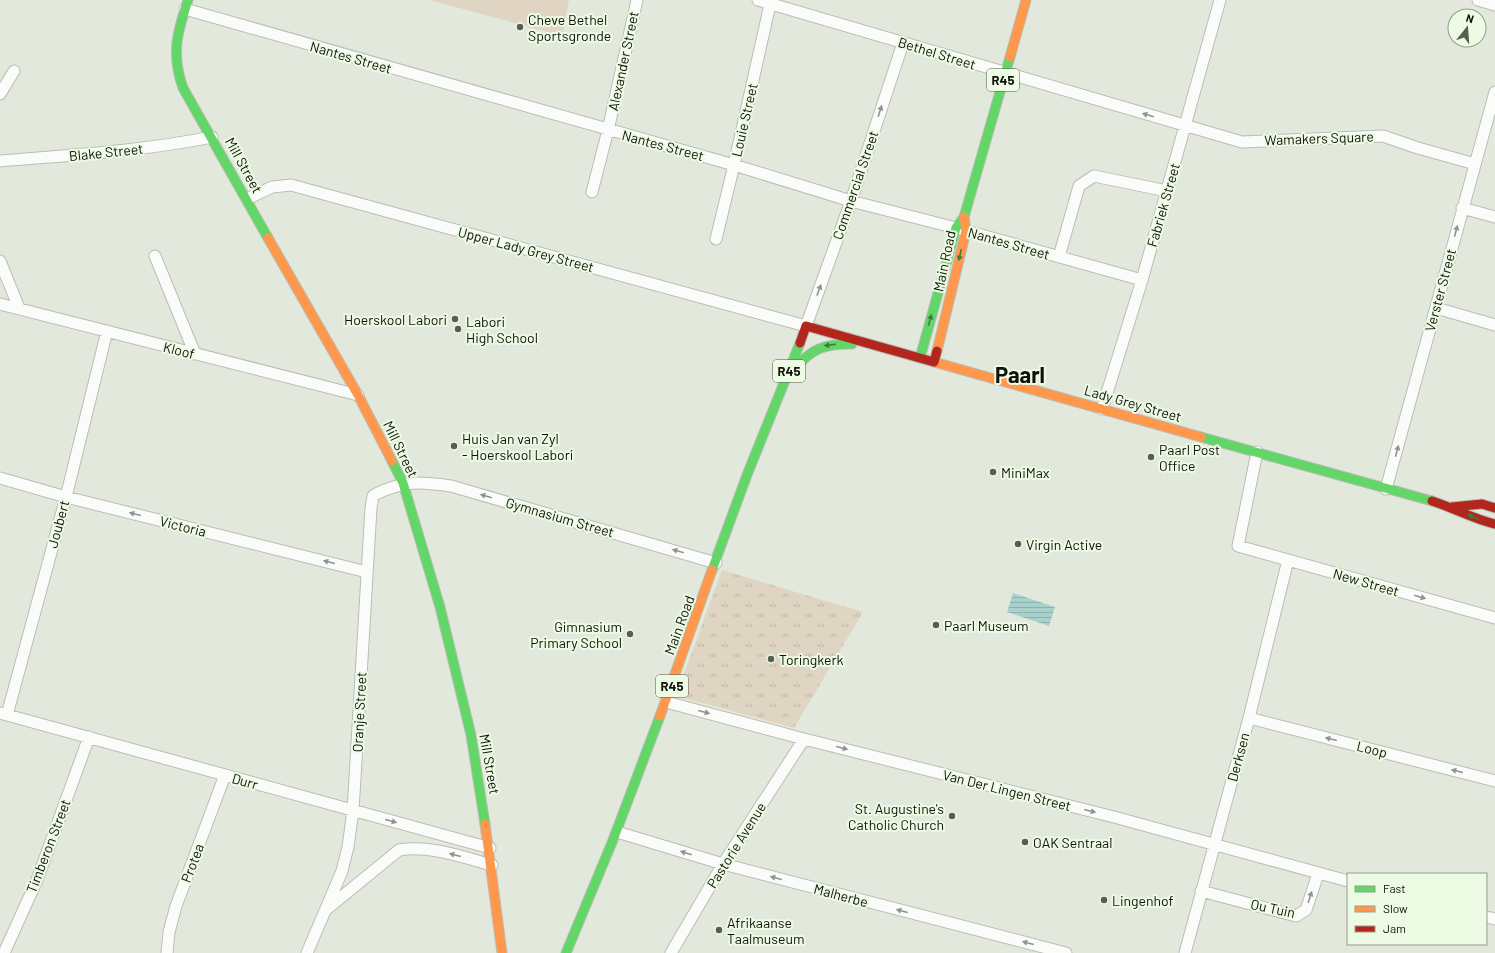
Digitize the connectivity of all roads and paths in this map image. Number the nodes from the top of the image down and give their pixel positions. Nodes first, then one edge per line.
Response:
1 (637, 0) edge
2 (758, 0) edge
3 (1026, 0) edge
4 (1220, 0) edge
5 (1478, 0) edge
6 (771, 2) edge
7 (186, 4) edge
8 (1495, 5) edge
9 (903, 42) junction
10 (14, 71) dead end
11 (1005, 73) junction
12 (1495, 92) edge
13 (0, 94) edge
14 (1493, 107) edge
15 (1185, 126) junction
16 (608, 130) junction
17 (212, 137) junction
18 (0, 161) edge
19 (1475, 164) junction
20 (734, 165) junction
21 (1167, 191) junction
22 (592, 192) dead end
23 (247, 199) junction
24 (851, 201) junction
25 (1462, 208) junction
26 (1495, 217) edge
27 (961, 229) junction
28 (716, 239) dead end
29 (155, 256) dead end
30 (1059, 257) junction
31 (0, 262) edge
32 (1142, 280) junction
33 (0, 304) edge
34 (19, 308) junction
35 (1436, 308) junction
36 (1495, 325) edge
37 (806, 326) junction
38 (107, 331) junction
39 (868, 344) junction
40 (195, 354) junction
41 (920, 358) junction
42 (934, 362) junction
43 (783, 387) junction
44 (358, 395) junction
45 (1102, 409) junction
46 (1256, 452) junction
47 (0, 478) edge
48 (403, 483) junction
49 (1386, 489) junction
50 (66, 497) junction
51 (1452, 507) junction
52 (1495, 508) edge
53 (1495, 524) edge
54 (1288, 560) junction
55 (716, 562) junction
56 (367, 572) junction
57 (1495, 618) edge
58 (666, 702) junction
59 (3, 714) edge
60 (1249, 718) junction
61 (89, 737) junction
62 (804, 739) junction
63 (225, 775) junction
64 (1495, 780) edge
65 (353, 811) junction
66 (616, 832) junction
67 (1214, 845) junction
68 (490, 848) junction
69 (723, 864) junction
70 (492, 865) junction
71 (1318, 874) junction
72 (1347, 881) edge
73 (1201, 891) junction
74 (327, 909) junction
75 (4, 953) edge
76 (167, 953) edge
77 (307, 953) edge
78 (502, 953) edge
79 (566, 953) edge
80 (672, 953) edge
81 (1066, 953) edge
82 (1185, 953) edge

1 - 16 street, Alexander Street
2 - 6 street, Bethel Street
3 - 11 main road, R45
4 - 15 street, Fabriek Street
5 - 8 street
6 - 9 street, Bethel Street
6 - 20 street, Louie Street
7 - 16 street, Nantes Street
7 - 17 main road, Mill Street
9 - 11 street, Bethel Street
24 -> 9 street, Commercial Street
10 - 13 street
15 -> 11 street, Bethel Street
11 - 27 main road, Main Road / R45
12 - 14 street, Verster Street
14 - 19 street, Verster Street
15 - 19 street, Wamakers Square
15 - 21 street, Fabriek Street
16 - 20 street, Nantes Street
16 - 22 street, Alexander Street
17 - 18 street, Blake Street
17 - 23 main road, Mill Street
19 - 25 street, Verster Street
20 - 24 street, Nantes Street
20 - 28 street, Louie Street
21 - 30 street
21 - 32 street, Fabriek Street
23 - 37 street, Upper Lady Grey Street
23 - 44 main road, Mill Street
24 - 27 street, Nantes Street
37 -> 24 street, Commercial Street
25 - 26 street
35 -> 25 street, Verster Street
27 - 30 street, Nantes Street
41 -> 27 main road, Main Road / R45
27 -> 42 main road, Main Road / R45
29 - 40 street
30 - 32 street, Nantes Street
31 - 34 street
32 - 45 street, Fabriek Street
33 - 34 street, Kloof
34 - 38 street, Kloof
35 - 36 street
49 -> 35 street, Verster Street
37 - 39 main road, Lady Grey Street
37 - 43 main road, Main Road / R45
38 - 40 street, Kloof
38 - 50 street, Joubert
39 - 41 main road, Lady Grey Street
39 -> 43 main road
40 - 44 street, Kloof
41 - 42 main road, Lady Grey Street
42 - 45 main road, Lady Grey Street
43 - 55 main road, Main Road / R45
44 - 48 main road, Mill Street
45 - 46 main road, Lady Grey Street
46 - 49 main road, Lady Grey Street
46 - 54 street, New Street
47 - 50 street, Victoria
55 -> 48 street, Gymnasium Street
48 - 56 street, Oranje Street
48 - 68 main road, Mill Street
49 - 51 main road, Lady Grey Street
56 -> 50 street, Victoria
50 - 59 street, Joubert
51 - 52 main road, Lady Grey Street
53 -> 51 main road, Lady Grey Street
54 -> 57 street, New Street
54 - 60 street, Derksen
55 - 58 main road, Main Road / R45
56 - 65 street, Oranje Street
58 -> 62 street, Van Der Lingen Street
58 - 66 main road, Main Road / R45
59 - 61 street, Durr
64 -> 60 street, Loop
60 - 67 street, Derksen
61 - 63 street, Durr
61 - 75 street, Timberon Street
62 -> 67 street, Van Der Lingen Street
62 - 69 street, Pastorie Avenue
63 - 65 street, Durr
63 - 76 street, Protea
65 -> 68 street, Durr
65 - 74 street, Oranje Street
69 -> 66 street, Malherbe
66 - 79 main road, Main Road / R45
67 - 71 street, Van Der Lingen Street
67 - 73 street, Derksen
68 - 70 main road, Mill Street
69 - 80 street, Pastorie Avenue
81 -> 69 street, Malherbe
70 -> 74 street
70 - 78 main road, Mill Street
71 - 72 street, Van Der Lingen Street
73 -> 71 street, Ou Tuin
73 - 82 street, Derksen
74 - 77 street, Oranje Street

